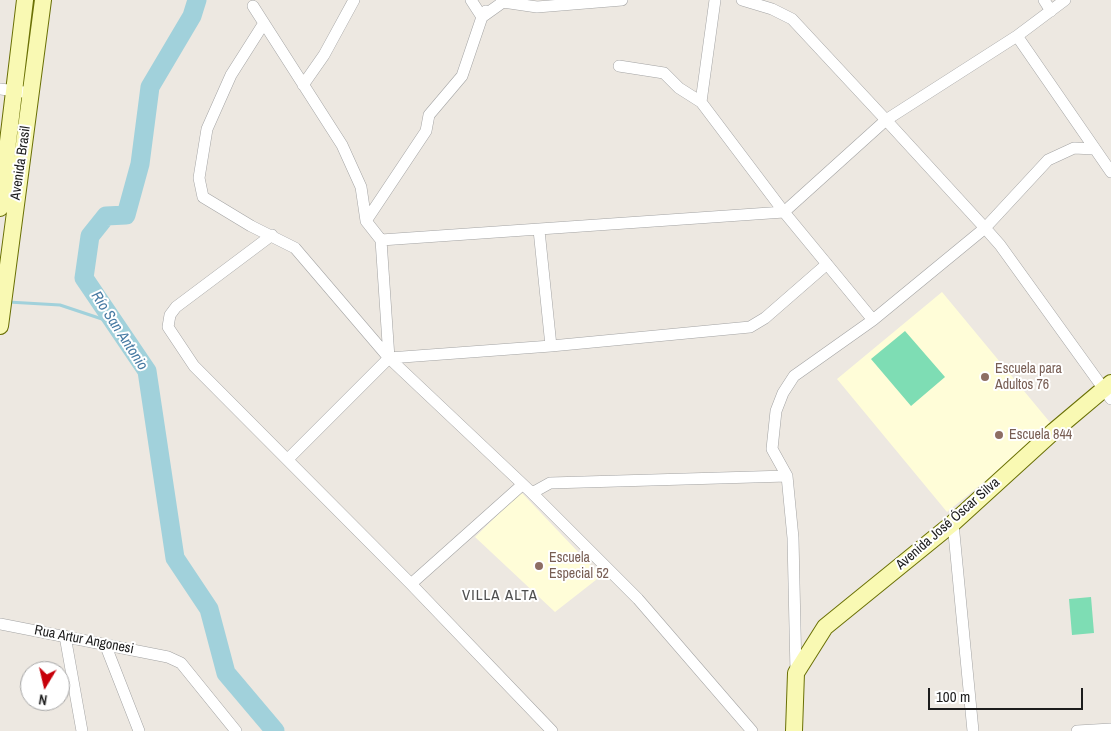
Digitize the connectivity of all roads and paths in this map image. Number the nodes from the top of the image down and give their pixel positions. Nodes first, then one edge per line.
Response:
1 (26, 0) edge
2 (42, 0) edge
3 (354, 0) edge
4 (471, 0) edge
5 (493, 0) edge
6 (622, 0) edge
7 (715, 0) edge
8 (742, 0) edge
9 (1044, 0) edge
10 (1065, 0) edge
11 (252, 6) dead end
12 (1051, 11) junction
13 (482, 17) junction
14 (264, 23) junction
15 (1017, 36) junction
16 (619, 66) dead end
17 (303, 85) junction
18 (7, 90) edge
19 (31, 93) junction
20 (701, 102) junction
21 (886, 120) junction
22 (1094, 149) junction
23 (1111, 172) edge
24 (0, 208) edge
25 (784, 212) junction
26 (366, 221) junction
27 (985, 228) junction
28 (540, 230) junction
29 (272, 235) junction
30 (381, 240) junction
31 (827, 264) junction
32 (873, 320) junction
33 (0, 326) edge
34 (551, 346) junction
35 (389, 358) junction
36 (1109, 390) edge
37 (288, 459) junction
38 (787, 476) junction
39 (522, 485) junction
40 (532, 493) junction
41 (953, 523) junction
42 (411, 584) junction
43 (0, 624) edge
44 (65, 636) junction
45 (104, 644) junction
46 (796, 673) junction
47 (1111, 729) edge
48 (82, 731) edge
49 (139, 731) edge
50 (236, 731) edge
51 (552, 731) edge
52 (752, 731) edge
53 (794, 731) edge
54 (973, 731) edge
55 (1077, 731) edge

1 - 18 main road, Avenida Brasil
2 - 19 main road, Avenida Brasil
3 - 17 street
4 - 13 street
5 - 13 street
6 - 13 street
7 - 20 street
8 - 21 street
9 - 12 street
10 - 12 street
11 - 14 street
12 - 15 street
13 - 26 street
14 - 17 street
14 - 29 street
15 - 21 street
15 - 22 street
16 - 20 street
17 - 26 street
18 - 19 street
18 - 24 main road, Avenida Brasil
19 - 33 main road, Avenida Brasil
20 - 25 street
21 - 25 street
21 - 27 street
22 - 23 street
22 - 27 street
25 - 28 street
25 - 31 street
26 - 30 street
27 - 32 street
27 - 36 street
28 - 30 street
28 - 34 street
29 - 35 street
29 - 37 street
30 - 35 street
31 - 32 street
31 - 34 street
32 - 38 street
34 - 35 street
35 - 37 street
35 - 39 street
36 - 41 main road, Avenida José Óscar Silva
37 - 42 street
38 - 40 street
38 - 46 street
39 - 40 street
39 - 42 street
40 - 52 street
41 - 46 main road, Avenida José Óscar Silva
41 - 54 street
42 - 51 street
43 - 44 street, Rua Artur Angonesi
44 - 45 street, Rua Artur Angonesi
44 - 48 street
45 - 49 street
45 - 50 street, Rua Artur Angonesi
46 - 53 main road
47 - 55 street

